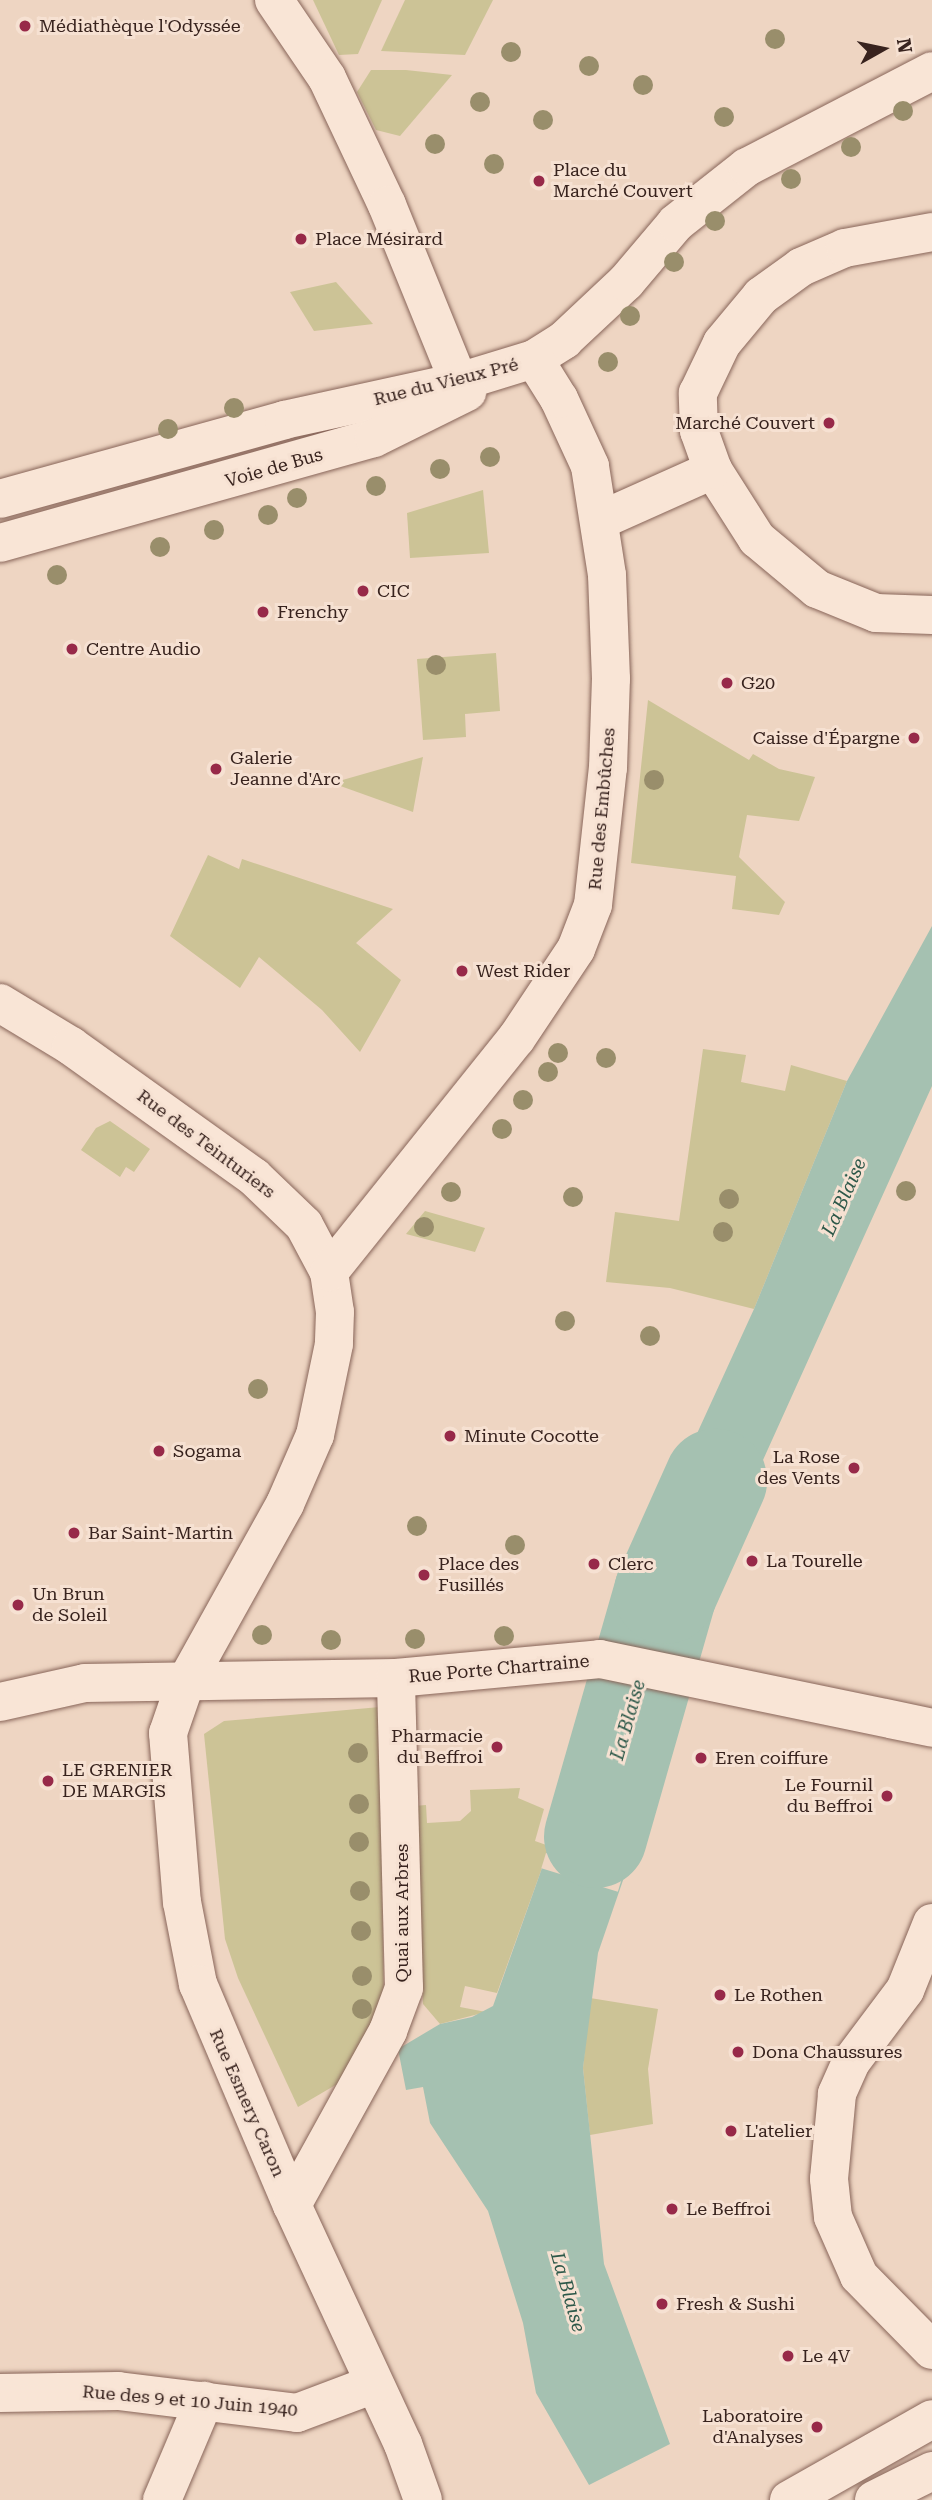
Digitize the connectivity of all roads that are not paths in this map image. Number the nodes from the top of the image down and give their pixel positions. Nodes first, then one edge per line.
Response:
1 (274, 0) edge
2 (932, 71) edge
3 (932, 232) edge
4 (534, 359) junction
5 (458, 382) junction
6 (713, 470) junction
7 (0, 499) edge
8 (601, 520) junction
9 (0, 543) edge
10 (932, 615) edge
11 (0, 1003) edge
12 (329, 1272) junction
13 (396, 1678) junction
14 (185, 1684) junction
15 (0, 1702) edge
16 (932, 1728) edge
17 (932, 1923) edge
18 (292, 2205) junction
19 (932, 2350) edge
20 (374, 2384) junction
21 (0, 2393) edge
22 (204, 2401) junction
23 (932, 2419) edge
24 (932, 2471) edge
25 (162, 2500) edge
26 (423, 2500) edge
27 (789, 2500) edge
28 (874, 2500) edge

1 - 5 street
2 - 4 street, Rue du Vieux Pré
3 - 6 street
4 - 5 street, Rue du Vieux Pré
4 - 8 street, Rue des Embûches
4 - 9 street, Voie de Bus
5 - 7 street, Rue du Vieux Pré
6 - 8 street
6 - 10 street
8 - 12 street, Rue des Embûches
11 - 12 street, Rue des Teinturiers
12 - 14 street, Rue des Teinturiers
13 - 14 street, Rue Porte Chartraine
13 - 16 street, Rue Porte Chartraine
13 - 18 street, Quai aux Arbres
14 - 15 street, Rue Porte Chartraine
14 - 18 street, Rue Esmery Caron
17 - 19 street
18 - 20 street, Rue Esmery Caron
20 - 22 street, Rue des 9 et 10 Juin 1940
20 - 26 street, Rue Esmery Caron
21 - 22 street, Rue des 9 et 10 Juin 1940
22 - 25 street
23 - 27 street
24 - 28 street

